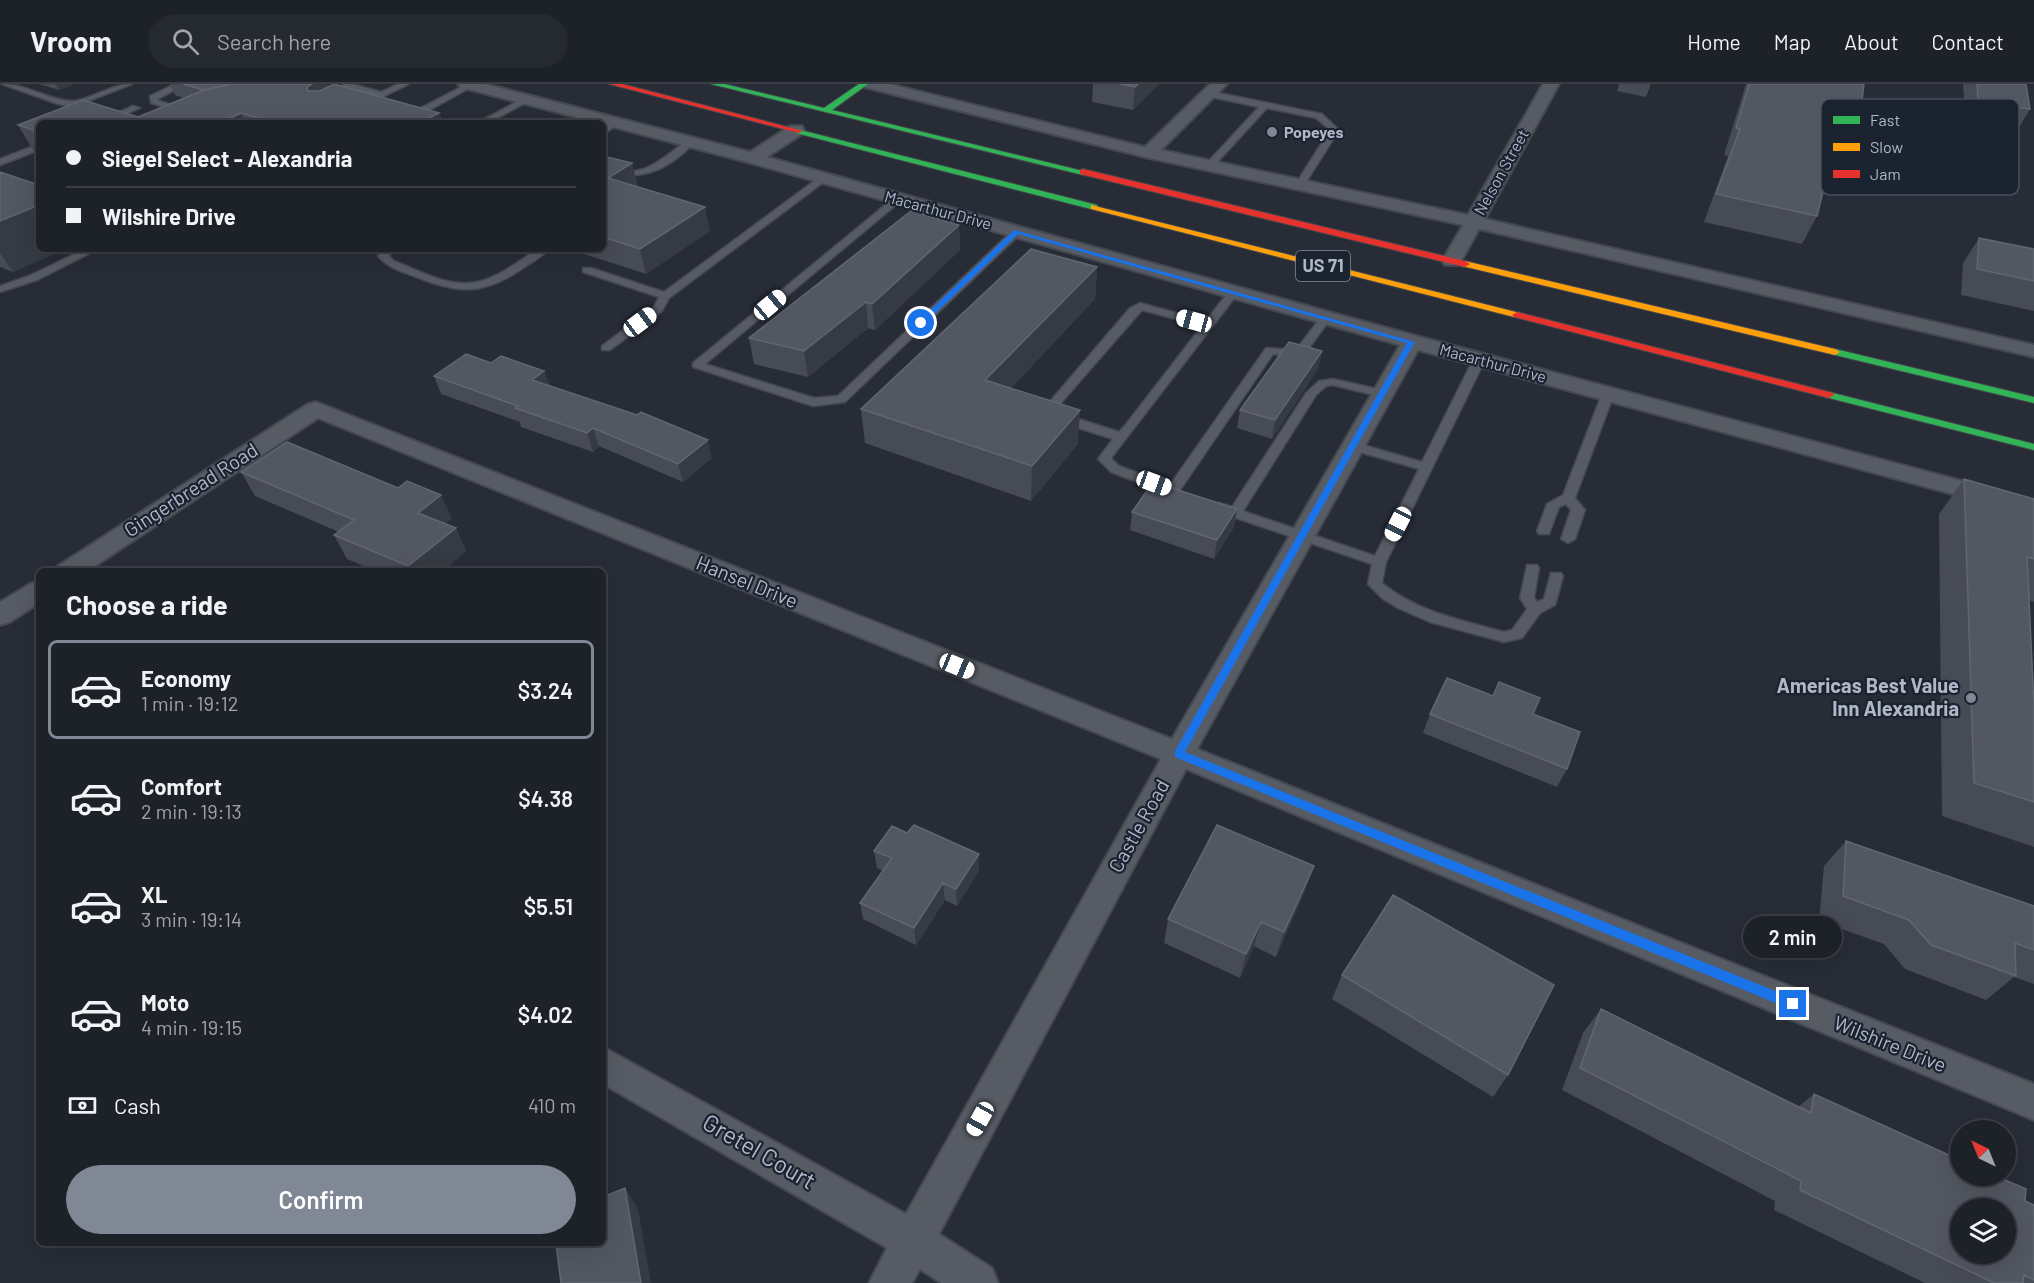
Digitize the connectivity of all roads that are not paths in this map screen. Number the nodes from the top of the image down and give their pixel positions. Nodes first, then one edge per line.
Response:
1 (6, 84) edge
2 (128, 84) edge
3 (182, 84) edge
4 (405, 84) edge
5 (613, 84) edge
6 (715, 84) edge
7 (864, 84) edge
8 (870, 84) edge
9 (1551, 84) edge
10 (345, 85) edge
11 (469, 85) edge
12 (1214, 89) edge
13 (382, 94) junction
14 (527, 100) junction
15 (354, 107) edge
16 (1263, 107) junction
17 (136, 108) dead end
18 (825, 111) junction
19 (194, 115) edge
20 (106, 120) edge
21 (410, 120) edge
22 (487, 120) edge
23 (588, 120) edge
24 (610, 127) edge
25 (796, 130) junction
26 (691, 142) junction
27 (36, 148) edge
28 (1149, 153) junction
29 (753, 158) junction
30 (0, 162) edge
31 (1209, 166) junction
32 (606, 168) edge
33 (824, 178) junction
34 (1300, 185) junction
35 (898, 199) junction
36 (1473, 222) junction
37 (1017, 232) junction
38 (87, 252) edge
39 (386, 252) edge
40 (540, 252) edge
41 (1452, 261) junction
42 (587, 270) dead end
43 (0, 289) edge
44 (1234, 292) junction
45 (665, 296) junction
46 (1326, 318) junction
47 (1210, 325) junction
48 (1412, 342) junction
49 (606, 348) dead end
50 (2034, 351) edge
51 (1479, 360) junction
52 (1382, 393) junction
53 (1608, 394) junction
54 (2034, 400) edge
55 (316, 409) joint
56 (1945, 426) junction
57 (1120, 437) junction
58 (1353, 446) junction
59 (2034, 447) edge
60 (2034, 454) edge
61 (1426, 467) junction
62 (1568, 498) junction
63 (1204, 502) edge
64 (2034, 508) edge
65 (1235, 513) junction
66 (1544, 531) dead end
67 (1302, 536) junction
68 (1568, 539) dead end
69 (1379, 562) junction
70 (73, 568) edge
71 (1532, 568) dead end
72 (1556, 576) dead end
73 (36, 592) edge
74 (1535, 609) junction
75 (0, 615) edge
76 (1179, 754) junction
77 (606, 1066) edge
78 (2034, 1102) edge
79 (914, 1241) junction
80 (890, 1283) edge
81 (977, 1283) edge

1 - 2 lane
3 - 19 lane
4 - 13 lane
5 - 25 main road, US 71
6 - 18 main road, US 71
7 - 18 main road
8 - 28 street
9 - 36 street, Nelson Street
10 - 13 lane
11 - 14 street, Macarthur Drive
11 - 21 lane
12 - 16 lane
12 - 28 street
13 - 15 lane
14 - 22 lane
14 - 23 street, Macarthur Drive
16 - 31 lane
16 - 34 lane
17 - 20 lane
18 - 25 main road
18 - 41 main road, US 71
24 - 26 street, Macarthur Drive
25 - 29 street
25 - 56 main road, US 71
26 - 29 street, Macarthur Drive
26 - 32 lane
27 - 30 lane
28 - 31 street
29 - 33 street, Macarthur Drive
31 - 34 street
33 - 35 street, Macarthur Drive
33 - 45 lane
34 - 36 street
35 - 37 street, Macarthur Drive
35 - 37 lane
36 - 41 street, Nelson Street
36 - 50 street
37 - 44 street, Macarthur Drive
38 - 43 lane
39 - 40 lane
41 - 54 main road, US 71
42 - 45 lane
44 - 46 street, Macarthur Drive
44 - 47 lane
45 - 49 lane
46 - 48 street, Macarthur Drive
46 - 57 lane
47 - 57 lane
47 - 57 lane
48 - 51 street, Macarthur Drive
48 - 52 street, Castle Road
51 - 53 street, Macarthur Drive
51 - 61 lane
52 - 58 street, Castle Road
52 - 65 lane
53 - 62 lane
53 - 64 street, Macarthur Drive
55 - 70 street, Gingerbread Road
55 - 76 street, Hansel Drive
56 - 59 main road, US 71
56 - 60 main road
58 - 61 lane
58 - 67 street, Castle Road
61 - 69 lane
62 - 66 lane
62 - 68 lane
63 - 65 lane
65 - 67 lane
67 - 69 lane
67 - 76 street, Castle Road
69 - 74 lane
71 - 74 lane
72 - 74 lane
73 - 75 street
76 - 78 street, Wilshire Drive
76 - 79 street, Castle Road
77 - 79 street, Gretel Court
79 - 80 street, Castle Road
79 - 81 street, Gretel Court

